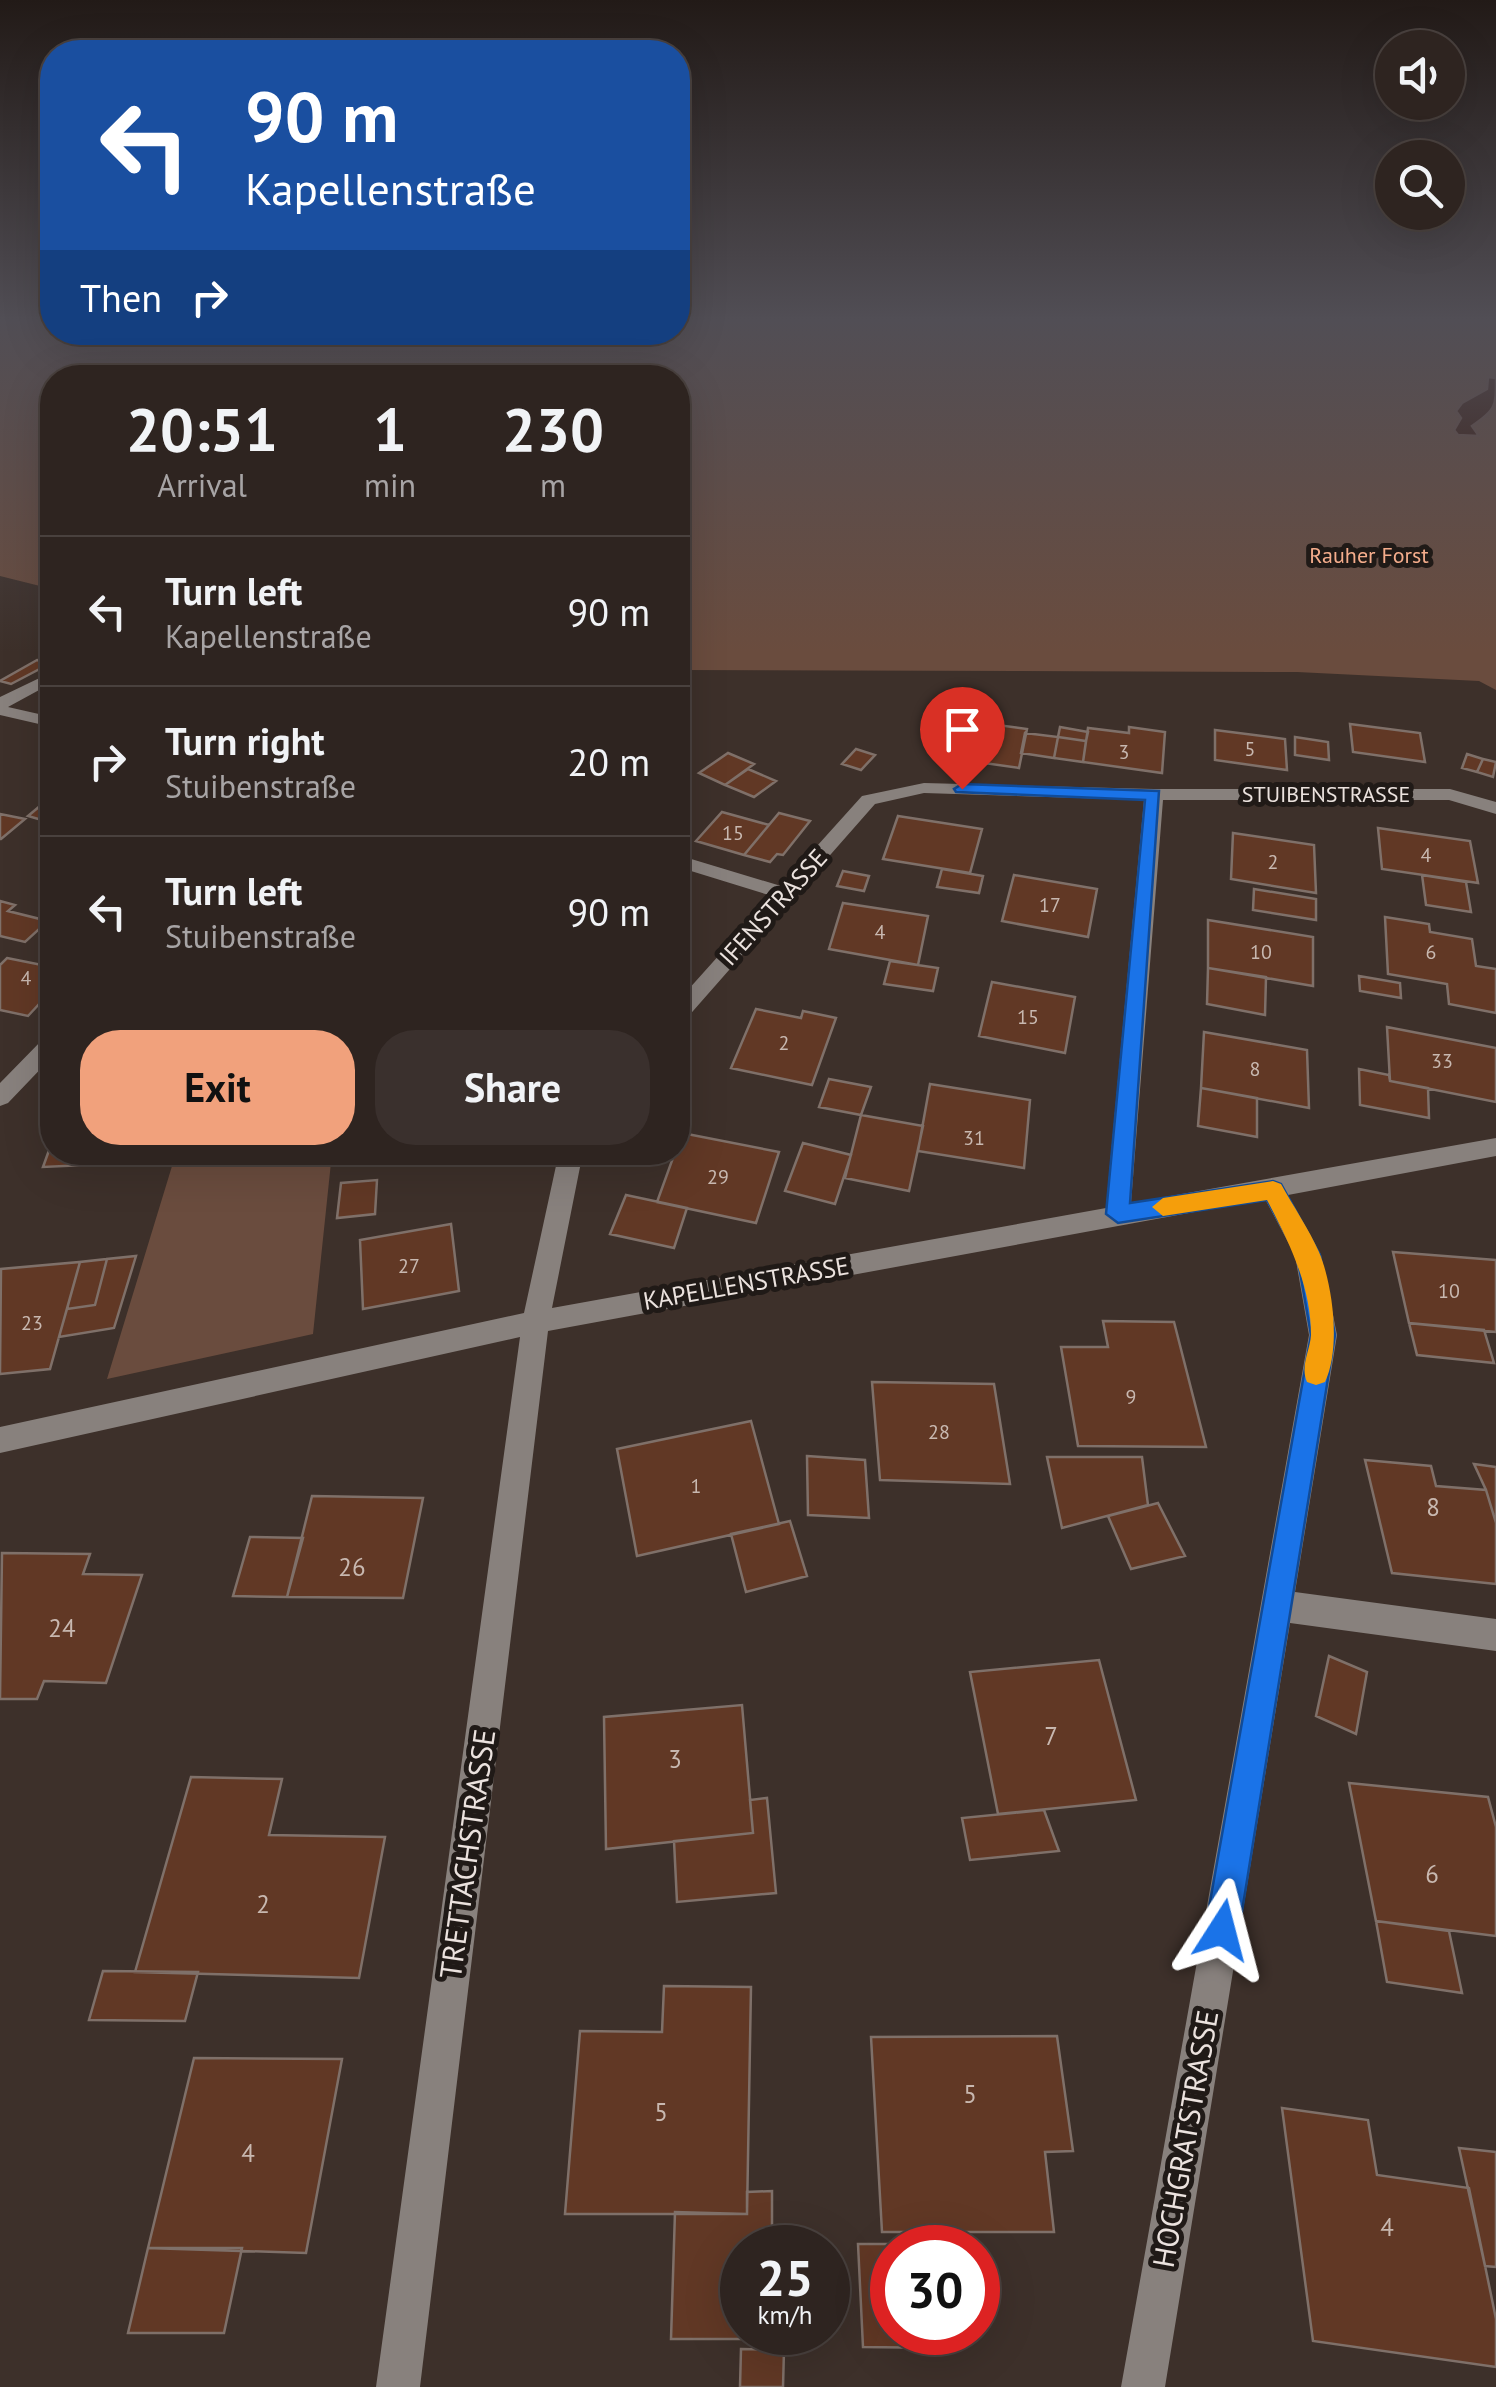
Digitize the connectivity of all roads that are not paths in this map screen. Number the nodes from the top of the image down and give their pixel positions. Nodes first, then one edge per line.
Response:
1 (40, 685) edge
2 (0, 707) edge
3 (40, 719) edge
4 (1154, 795) junction
5 (869, 800) joint
6 (1496, 808) edge
7 (690, 866) edge
8 (783, 893) junction
9 (690, 1000) edge
10 (40, 1056) edge
11 (0, 1097) edge
12 (1496, 1146) edge
13 (568, 1165) edge
14 (1273, 1190) junction
15 (1118, 1214) junction
16 (536, 1322) junction
17 (0, 1440) edge
18 (1277, 1605) junction
19 (1496, 1636) edge
20 (398, 2387) edge
21 (1144, 2387) edge

1 - 2 street
2 - 3 street
4 - 5 street, STUIBENSTRASSE
4 - 6 street, STUIBENSTRASSE
4 - 15 street
5 - 8 street, IFENSTRASSE
7 - 8 street
8 - 9 street, IFENSTRASSE
10 - 11 street
12 - 14 street, KAPELLENSTRASSE
13 - 16 street
14 - 15 street, KAPELLENSTRASSE
14 - 18 street, HOCHGRATSTRASSE
15 - 16 street, KAPELLENSTRASSE
16 - 17 street, KAPELLENSTRASSE
16 - 20 street, TRETTACHSTRASSE
18 - 19 street
18 - 21 street, HOCHGRATSTRASSE

